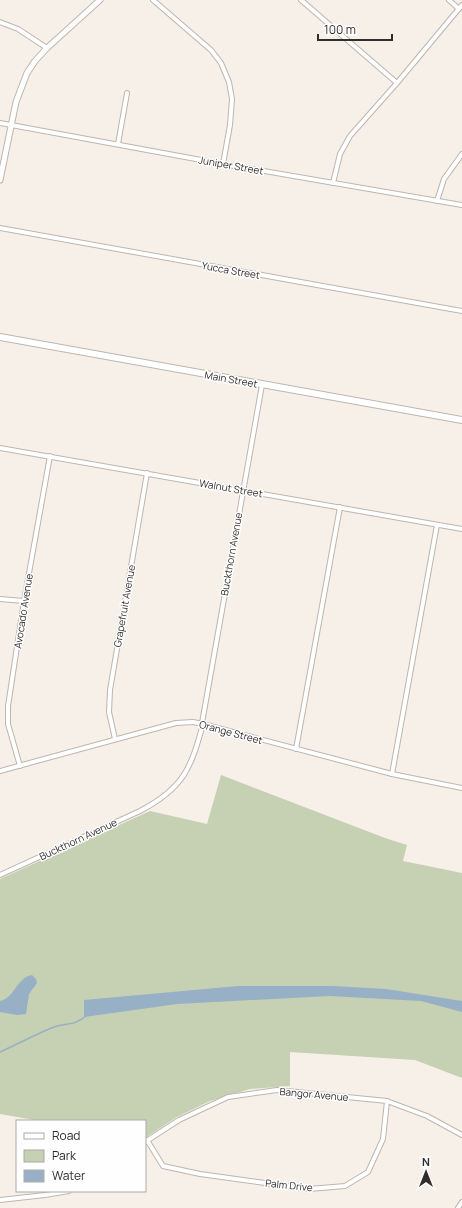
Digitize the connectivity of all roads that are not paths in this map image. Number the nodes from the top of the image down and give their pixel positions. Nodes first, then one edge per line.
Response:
1 (100, 0) edge
2 (153, 0) edge
3 (301, 0) edge
4 (449, 0) edge
5 (460, 7) edge
6 (0, 22) edge
7 (47, 48) junction
8 (397, 83) junction
9 (127, 93) dead end
10 (0, 123) edge
11 (10, 124) junction
12 (118, 144) junction
13 (462, 154) edge
14 (223, 164) junction
15 (0, 180) edge
16 (333, 183) junction
17 (437, 201) junction
18 (462, 205) edge
19 (0, 228) edge
20 (462, 311) edge
21 (0, 337) edge
22 (262, 384) junction
23 (462, 420) edge
24 (0, 448) edge
25 (50, 456) junction
26 (148, 473) junction
27 (242, 490) junction
28 (340, 507) junction
29 (437, 525) junction
30 (462, 529) edge
31 (0, 599) edge
32 (24, 601) junction
33 (203, 724) junction
34 (115, 739) junction
35 (296, 749) junction
36 (20, 766) junction
37 (0, 772) edge
38 (392, 774) junction
39 (462, 788) edge
40 (0, 875) edge
41 (388, 1101) junction
42 (462, 1135) edge
43 (146, 1141) edge
44 (64, 1192) edge
45 (0, 1200) edge
46 (462, 1202) edge
47 (458, 1208) edge

1 - 7 street
2 - 14 street
3 - 8 street
4 - 5 street
5 - 8 street
6 - 7 street
7 - 11 street
8 - 16 street
9 - 12 street
10 - 11 street, Juniper Street
11 - 12 street, Juniper Street
11 - 15 street
12 - 14 street, Juniper Street
13 - 17 street
14 - 16 street, Juniper Street
16 - 17 street, Juniper Street
17 - 18 street, Juniper Street
19 - 20 street, Yucca Street
21 - 22 main road, Main Street
22 - 23 main road, Main Street
22 - 27 street, Buckthorn Avenue
24 - 25 street, Walnut Street
25 - 26 street, Walnut Street
25 - 32 street, Avocado Avenue
26 - 27 street, Walnut Street
26 - 34 street, Grapefruit Avenue
27 - 28 street, Walnut Street
27 - 33 street, Buckthorn Avenue
28 - 29 street, Walnut Street
28 - 35 street
29 - 30 street, Walnut Street
29 - 38 street
31 - 32 street
32 - 36 street, Avocado Avenue
33 - 34 street, Orange Street
33 - 35 street, Orange Street
33 - 40 street, Buckthorn Avenue
34 - 36 street, Orange Street
35 - 38 street, Orange Street
36 - 37 street, Orange Street
38 - 39 street, Orange Street
41 - 42 street, Bangor Avenue
41 - 43 street, Bangor Avenue
41 - 43 street, Palm Drive
44 - 45 street
46 - 47 street

